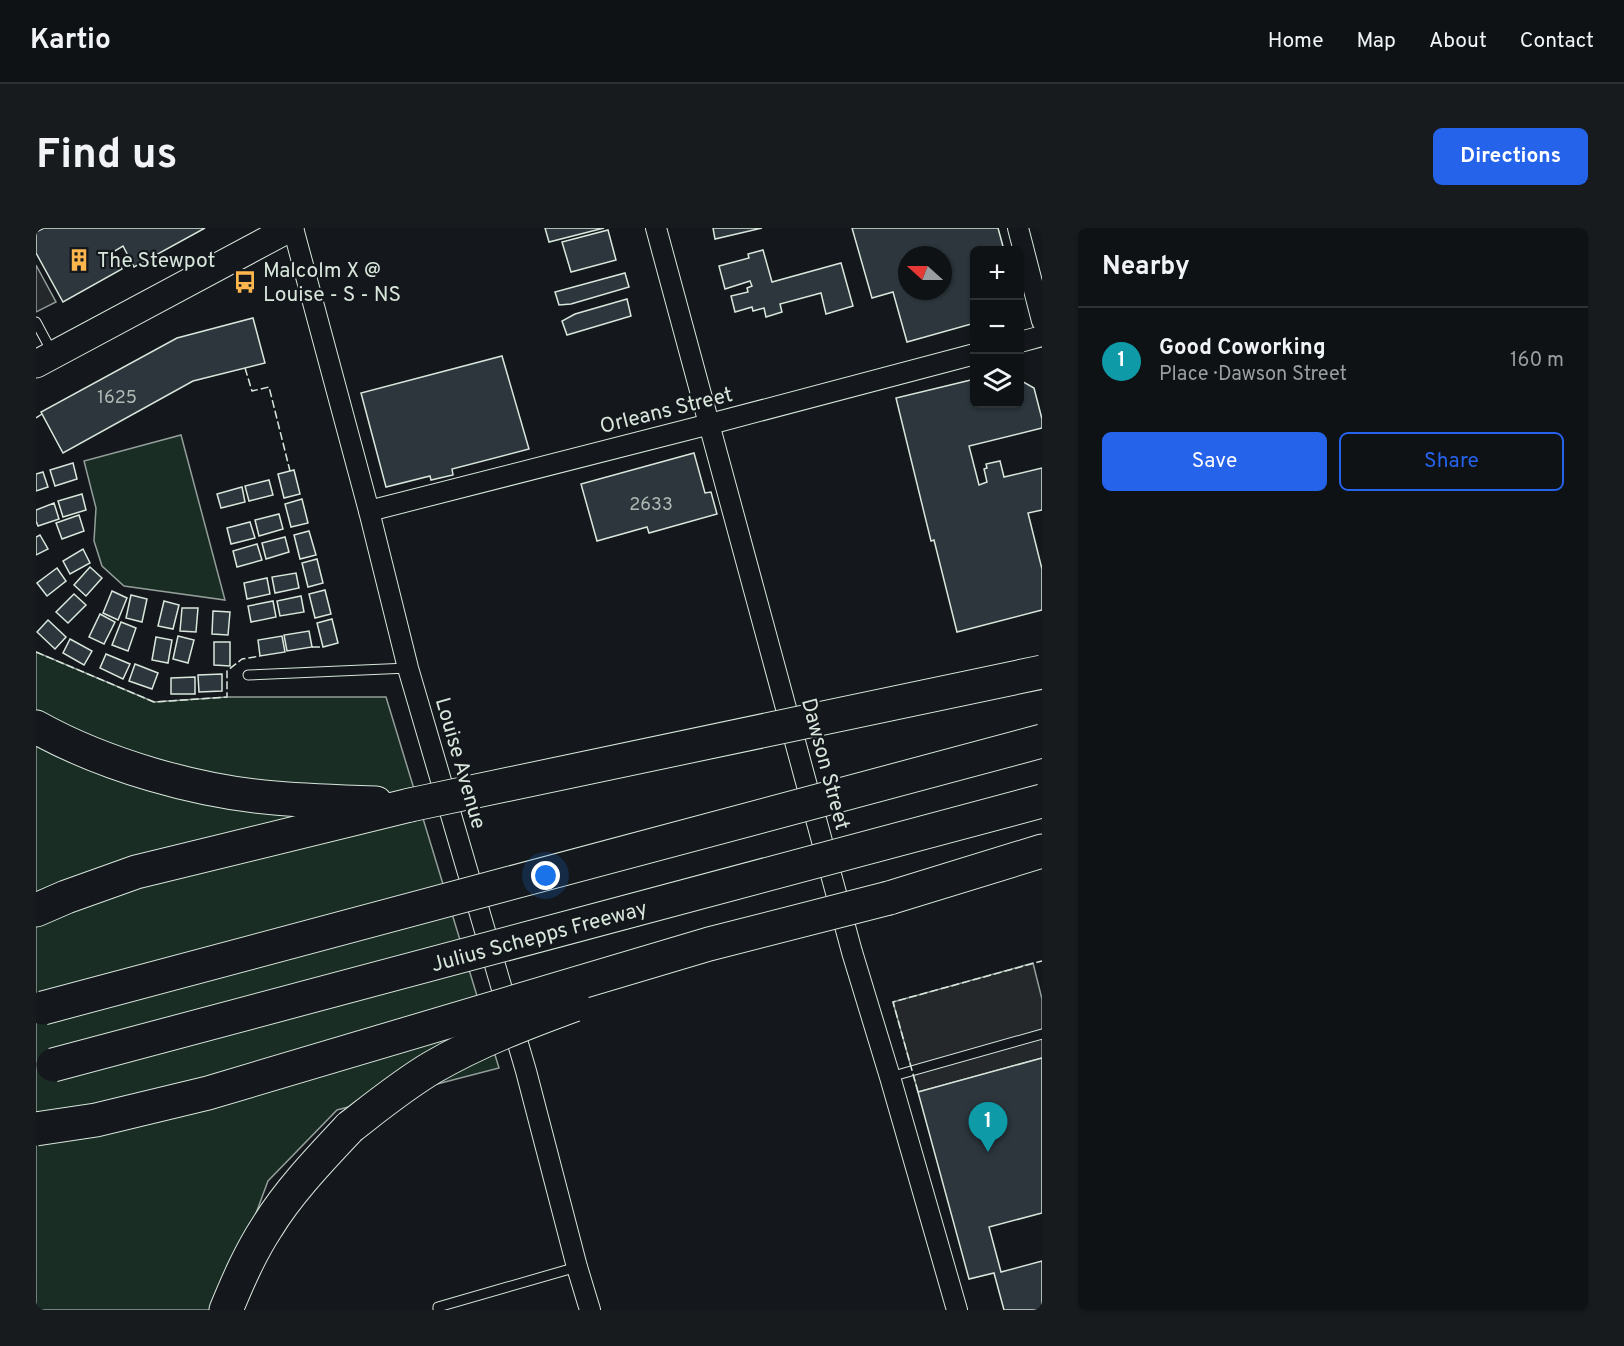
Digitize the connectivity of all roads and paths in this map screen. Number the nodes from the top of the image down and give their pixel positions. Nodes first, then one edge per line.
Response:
1 (291, 228) edge
2 (656, 228) edge
3 (1018, 228) edge
4 (1042, 321) edge
5 (36, 322) edge
6 (1042, 336) edge
7 (1024, 341) edge
8 (970, 355) edge
9 (45, 359) edge
10 (710, 424) junction
11 (369, 511) junction
12 (408, 668) junction
13 (1042, 672) edge
14 (248, 675) dead end
15 (36, 726) edge
16 (1042, 741) edge
17 (1042, 801) edge
18 (410, 805) junction
19 (1042, 851) edge
20 (889, 898) junction
21 (36, 910) edge
22 (36, 1010) edge
23 (1042, 1034) edge
24 (36, 1070) edge
25 (890, 1077) junction
26 (36, 1129) edge
27 (577, 1267) junction
28 (226, 1310) edge
29 (438, 1310) edge
30 (590, 1310) edge
31 (957, 1310) edge

1 - 9 street
1 - 11 street, Louise Avenue
2 - 10 street, Dawson Street
3 - 4 street
5 - 9 lane
6 - 7 street
8 - 10 street, Orleans Street
10 - 11 street, Orleans Street
10 - 25 street, Dawson Street
11 - 12 street, Louise Avenue
12 - 14 lane
12 - 27 street, Louise Avenue
13 - 18 highway, bridge
15 - 18 highway
16 - 22 highway, bridge
17 - 24 highway, Julius Schepps Freeway, bridge
18 - 21 highway
19 - 20 highway
20 - 26 highway, bridge
20 - 28 highway, bridge
23 - 25 lane
25 - 31 street, Dawson Street
27 - 29 lane
27 - 30 street, Louise Avenue

